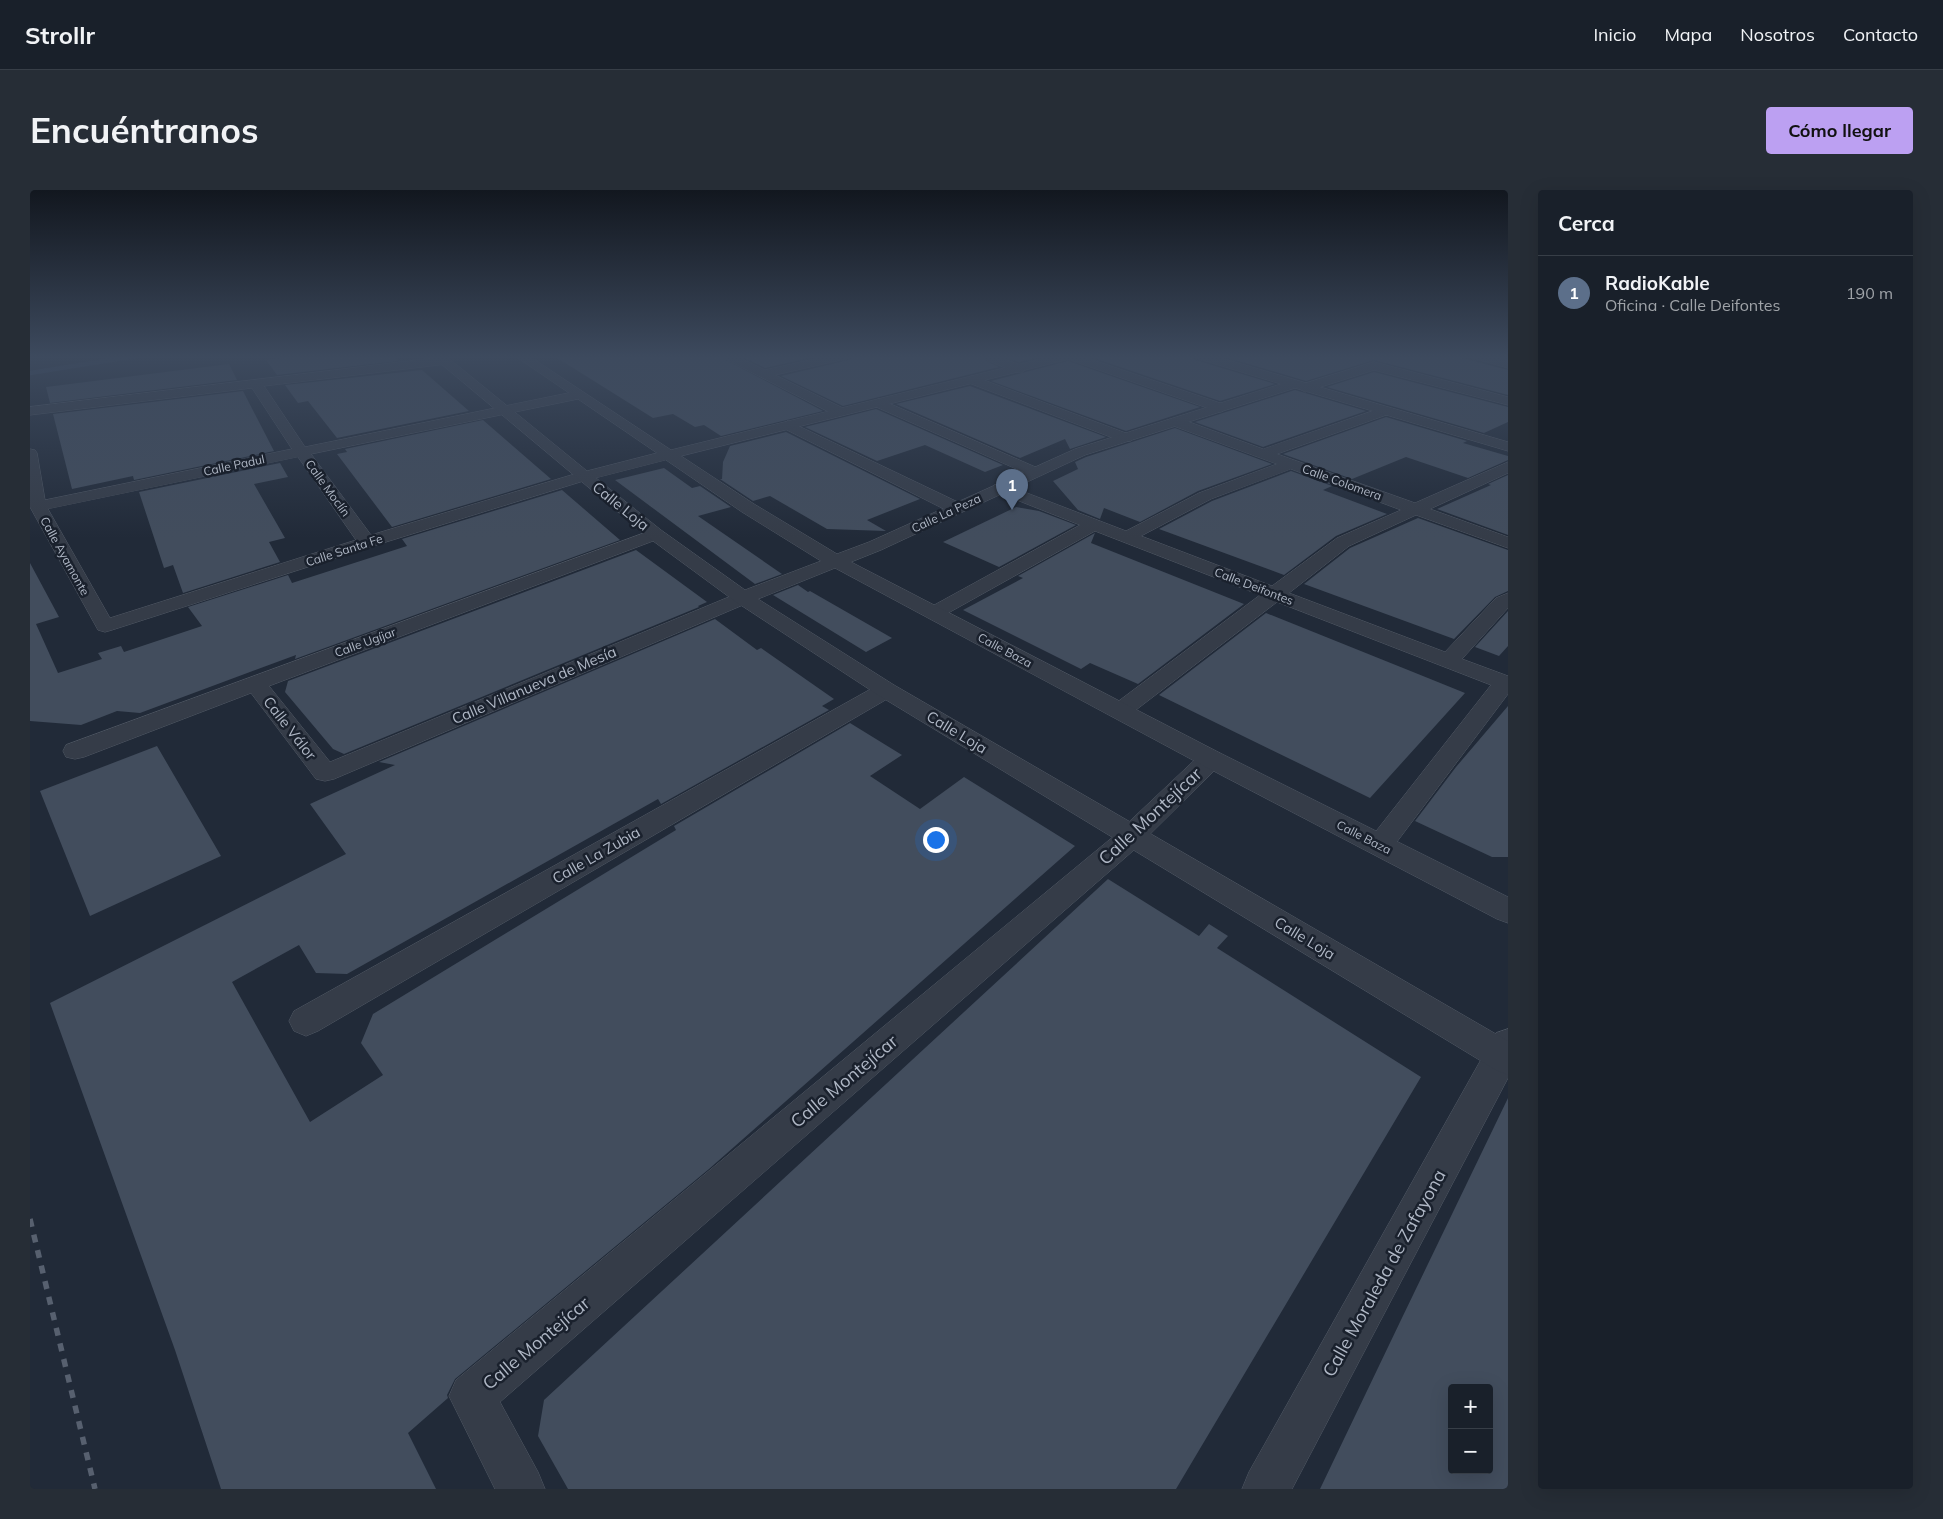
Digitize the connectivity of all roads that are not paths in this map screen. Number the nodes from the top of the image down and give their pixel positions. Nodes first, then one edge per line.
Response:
1 (278, 417) edge
2 (475, 417) edge
3 (510, 417) edge
4 (611, 417) edge
5 (822, 417) edge
6 (911, 417) edge
7 (1070, 417) edge
8 (1193, 417) edge
9 (1368, 417) edge
10 (1403, 417) edge
11 (1176, 422) junction
12 (788, 425) junction
13 (1508, 436) edge
14 (1126, 438) junction
15 (1492, 443) junction
16 (1508, 447) edge
17 (301, 451) junction
18 (30, 453) edge
19 (1263, 454) junction
20 (670, 455) junction
21 (1290, 464) junction
22 (1508, 467) edge
23 (1035, 472) junction
24 (584, 476) junction
25 (1000, 488) junction
26 (38, 506) junction
27 (956, 508) junction
28 (1415, 509) junction
29 (1094, 524) junction
30 (655, 534) junction
31 (1127, 537) junction
32 (367, 542) junction
33 (1508, 542) edge
34 (835, 561) junction
35 (1275, 594) junction
36 (743, 598) junction
37 (1508, 598) edge
38 (934, 613) junction
39 (105, 626) joint
40 (1448, 661) junction
41 (255, 683) junction
42 (1507, 684) edge
43 (886, 690) junction
44 (1120, 711) junction
45 (75, 751) dead end
46 (1210, 759) junction
47 (325, 773) joint
48 (1132, 836) junction
49 (1380, 844) junction
50 (1508, 911) edge
51 (306, 1021) dead end
52 (1506, 1053) edge
53 (521, 1489) edge
54 (1266, 1489) edge

1 - 17 street, Calle Moclín
2 - 17 street, Calle Padul
3 - 24 street, Calle Loja
4 - 20 street, Calle Baza
5 - 12 street, Calle Santa Fe
6 - 23 street
7 - 14 street
8 - 11 street, Calle La Peza
9 - 19 street
10 - 15 street
11 - 14 street, Calle La Peza
11 - 19 street, Calle Colomera
12 - 20 street, Calle Santa Fe
12 - 27 street
13 - 15 street
14 - 23 street, Calle La Peza
15 - 16 street
17 - 26 street, Calle Padul
17 - 32 street, Calle Moclín
18 - 26 street, Calle Ayamonte
19 - 21 street, Calle Colomera
20 - 24 street, Calle Santa Fe
20 - 34 street, Calle Baza
21 - 28 street, Calle Colomera
21 - 31 street
22 - 28 street
23 - 25 street, Calle La Peza
24 - 30 street, Calle Loja
24 - 32 street, Calle Santa Fe
25 - 27 street, Calle La Peza
25 - 29 street, Calle Deifontes
26 - 39 street, Calle Ayamonte
27 - 34 street, Calle La Peza
28 - 33 street, Calle Colomera
28 - 35 street
29 - 31 street, Calle Deifontes
29 - 38 street
30 - 36 street, Calle Loja
30 - 41 street, Calle Ugíjar
31 - 35 street, Calle Deifontes
32 - 39 street, Calle Santa Fe
34 - 36 street, Calle La Peza
34 - 38 street, Calle Baza
35 - 40 street, Calle Deifontes
35 - 44 street
36 - 43 street, Calle Loja
36 - 47 street, Calle Villanueva de Mesía
37 - 40 street
38 - 44 street, Calle Baza
40 - 42 street, Calle Deifontes
41 - 45 street, Calle Ugíjar
41 - 47 street, Calle Válor
42 - 49 street
43 - 48 street, Calle Loja
43 - 51 street, Calle La Zubia
44 - 46 street, Calle Baza
46 - 48 street, Calle Montejícar
46 - 49 street, Calle Baza
48 - 52 street, Calle Loja
48 - 53 street, Calle Montejícar
49 - 50 street, Calle Baza
52 - 54 street, Calle Moraleda de Zafayona

